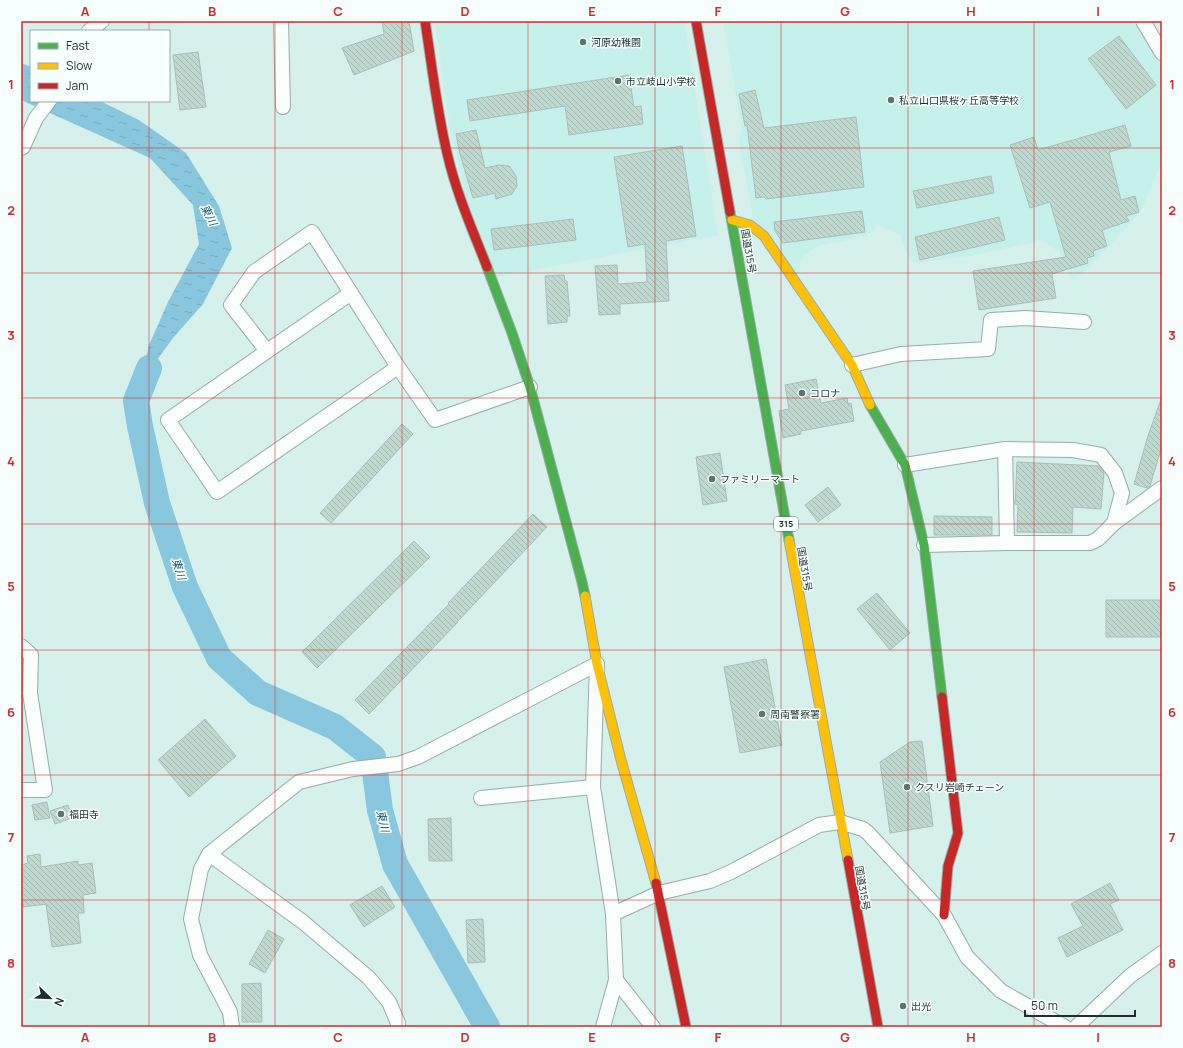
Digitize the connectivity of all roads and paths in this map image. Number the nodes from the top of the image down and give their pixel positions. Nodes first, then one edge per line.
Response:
1 (102, 21) edge
2 (281, 21) edge
3 (425, 21) edge
4 (696, 21) edge
5 (1143, 21) edge
6 (89, 30) edge
7 (1162, 53) edge
8 (48, 102) edge
9 (283, 107) dead end
10 (21, 148) edge
11 (732, 220) junction
12 (352, 293) junction
13 (1084, 322) dead end
14 (267, 352) junction
15 (852, 365) junction
16 (398, 367) junction
17 (530, 387) junction
18 (1005, 449) junction
19 (905, 465) junction
20 (1162, 488) edge
21 (1114, 523) junction
22 (1007, 543) junction
23 (924, 545) junction
24 (21, 646) edge
25 (597, 664) junction
26 (593, 787) junction
27 (21, 790) edge
28 (481, 798) dead end
29 (840, 822) junction
30 (209, 854) junction
31 (659, 893) junction
32 (613, 914) junction
33 (944, 915) junction
34 (1162, 953) edge
35 (616, 980) junction
36 (400, 1026) edge
37 (232, 1027) edge
38 (603, 1027) edge
39 (653, 1027) edge
40 (686, 1027) edge
41 (878, 1027) edge
42 (1065, 1027) edge
43 (1076, 1027) edge

1 - 6 street
2 - 9 street
3 - 17 main road
4 - 11 main road, 国道315号 / 315
5 - 7 street
8 - 10 street
11 - 15 main road
11 - 29 main road, 国道315号 / 315
12 - 14 street
12 - 14 street
12 - 16 street
13 - 15 street
14 - 16 street
15 - 19 main road
16 - 17 street
17 - 25 main road
18 - 19 street
18 - 21 street
18 - 22 street
19 - 23 main road
20 - 21 street
21 - 22 street
22 - 23 street
23 - 33 main road
24 - 27 street
25 - 26 street
25 - 30 street
25 - 31 main road
26 - 28 street
26 - 32 street
29 - 31 street
29 - 33 street
29 - 41 main road, 国道315号 / 315
30 - 36 street
30 - 37 street
31 - 32 street
31 - 40 main road
32 - 35 street
33 - 42 street
34 - 43 street
35 - 38 street
35 - 39 street

